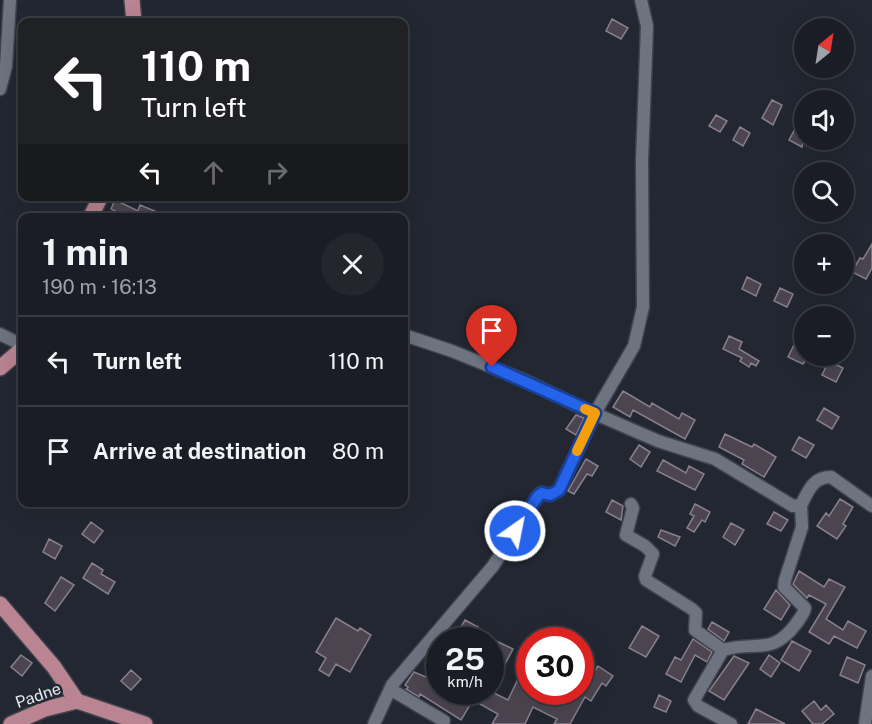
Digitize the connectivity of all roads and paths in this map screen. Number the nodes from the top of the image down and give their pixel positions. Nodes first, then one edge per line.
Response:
1 (10, 0) edge
2 (132, 0) edge
3 (641, 0) edge
4 (134, 18) edge
5 (0, 89) edge
6 (0, 334) edge
7 (408, 336) edge
8 (18, 345) edge
9 (18, 351) edge
10 (0, 368) edge
11 (595, 413) junction
12 (631, 504) dead end
13 (801, 505) junction
14 (872, 506) edge
15 (0, 604) edge
16 (723, 650) junction
17 (872, 676) edge
18 (390, 689) junction
19 (77, 701) junction
20 (445, 723) edge
21 (11, 724) edge
22 (145, 724) edge
23 (374, 724) edge
24 (731, 724) edge
25 (865, 724) edge

1 - 5 street
2 - 4 main road
3 - 11 street
6 - 8 street
7 - 11 street
9 - 10 main road
11 - 13 street
11 - 18 street
12 - 16 street
13 - 14 street
13 - 16 street
15 - 19 main road
16 - 24 street
17 - 25 street
18 - 20 street
18 - 23 street
19 - 21 main road, Padne
19 - 22 main road

